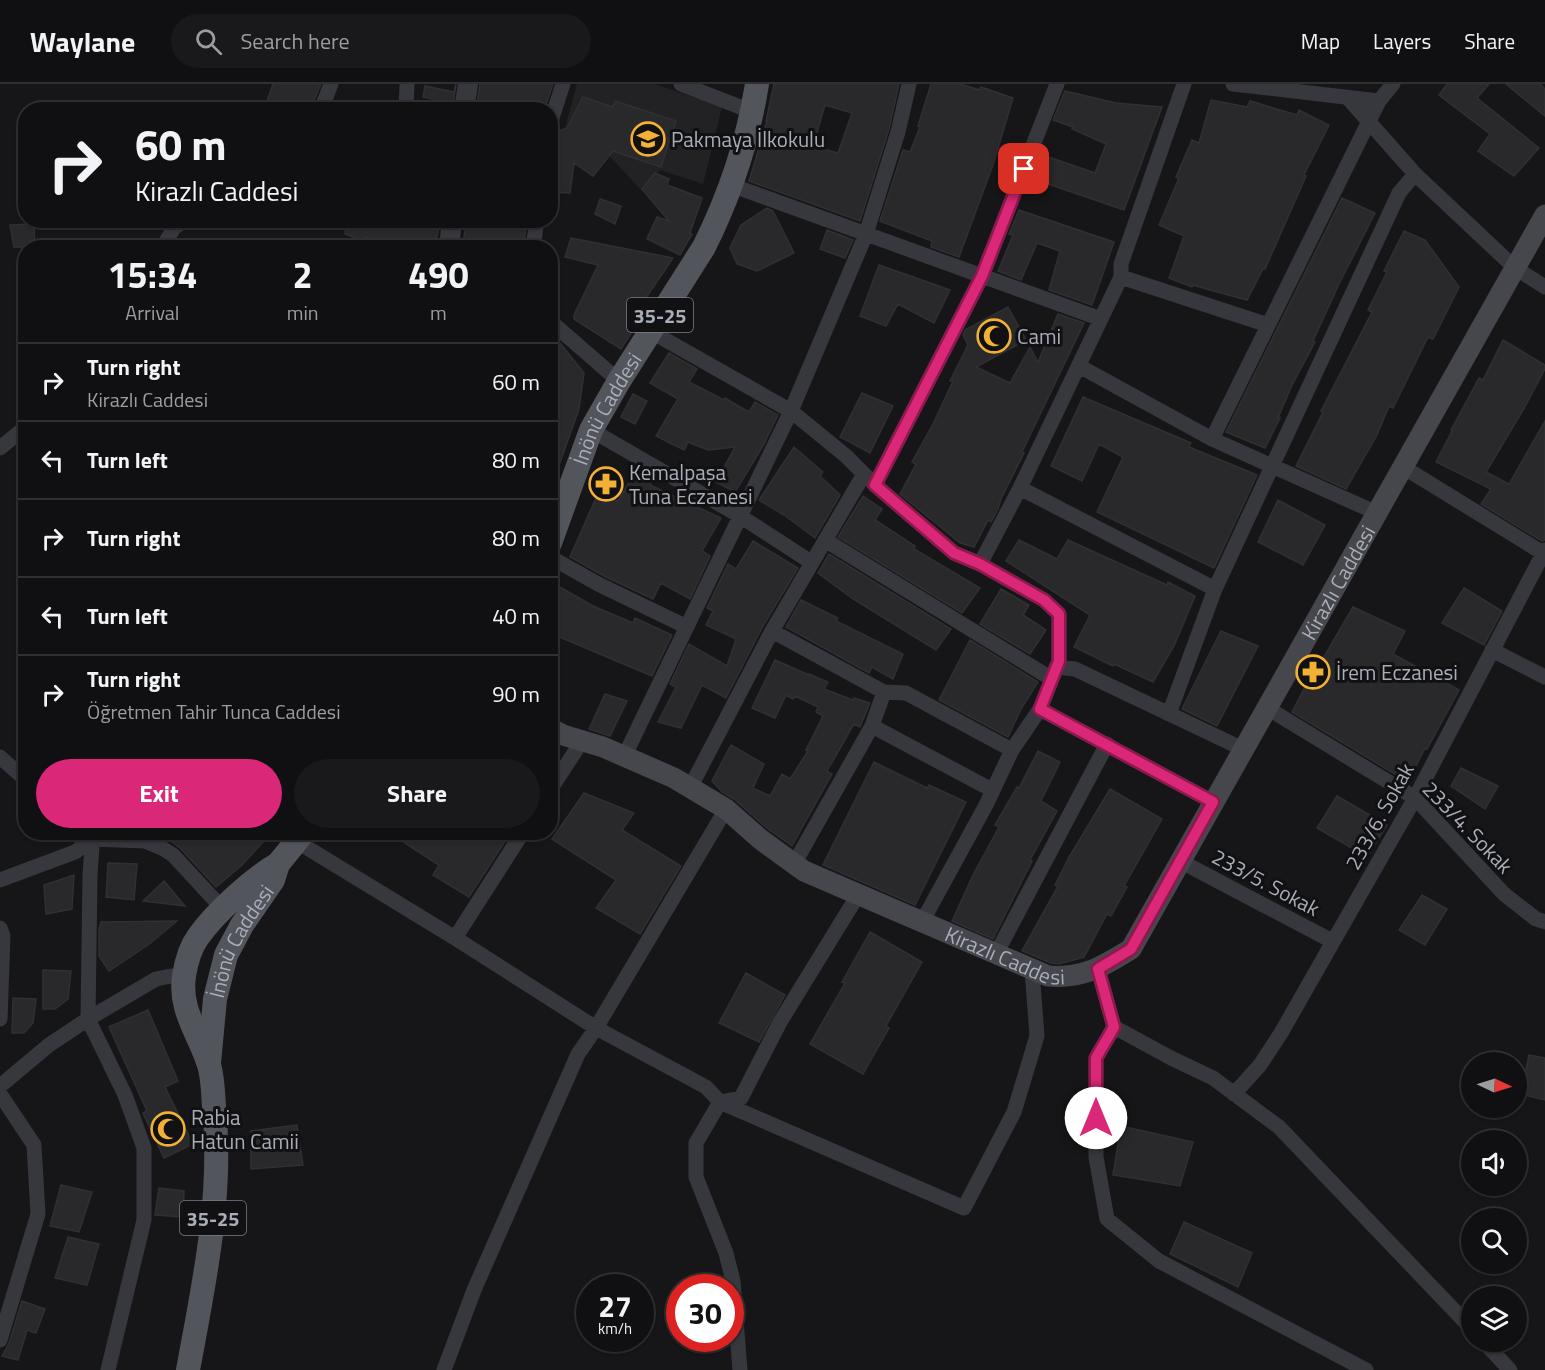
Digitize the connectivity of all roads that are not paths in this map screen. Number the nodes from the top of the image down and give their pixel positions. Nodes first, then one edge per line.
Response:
1 (331, 84) edge
2 (407, 84) edge
3 (468, 84) edge
4 (563, 84) edge
5 (681, 84) edge
6 (757, 84) edge
7 (909, 84) edge
8 (1057, 84) edge
9 (1184, 84) edge
10 (1233, 84) edge
11 (1393, 84) edge
12 (1348, 98) junction
13 (1379, 101) junction
14 (324, 102) edge
15 (406, 102) edge
16 (465, 102) edge
17 (557, 102) edge
18 (753, 112) junction
19 (1370, 120) junction
20 (1415, 174) junction
21 (731, 185) junction
22 (1545, 214) edge
23 (866, 234) junction
24 (1515, 268) junction
25 (982, 276) junction
26 (1121, 278) junction
27 (1545, 287) edge
28 (1101, 319) junction
29 (1268, 325) junction
30 (558, 328) edge
31 (650, 331) junction
32 (1079, 366) junction
33 (619, 381) junction
34 (791, 411) junction
35 (591, 430) junction
36 (18, 433) edge
37 (1212, 439) junction
38 (0, 448) edge
39 (1272, 466) junction
40 (1403, 467) junction
41 (869, 479) junction
42 (1020, 488) junction
43 (1377, 513) junction
44 (740, 516) junction
45 (558, 521) edge
46 (825, 540) junction
47 (1544, 551) edge
48 (558, 562) edge
49 (811, 562) junction
50 (980, 564) junction
51 (1215, 589) junction
52 (687, 627) junction
53 (772, 631) junction
54 (1492, 650) junction
55 (1054, 673) junction
56 (1545, 677) edge
57 (884, 692) junction
58 (1267, 708) junction
59 (1040, 709) junction
60 (1169, 714) junction
61 (873, 726) junction
62 (558, 732) edge
63 (582, 741) junction
64 (1107, 744) junction
65 (1243, 749) junction
66 (1012, 750) junction
67 (0, 757) edge
68 (624, 757) junction
69 (18, 773) edge
70 (558, 778) edge
71 (690, 788) junction
72 (992, 790) junction
73 (1414, 798) junction
74 (1213, 802) junction
75 (726, 809) junction
76 (86, 840) edge
77 (90, 840) edge
78 (151, 840) edge
79 (298, 840) edge
80 (305, 840) edge
81 (518, 840) edge
82 (1180, 861) junction
83 (278, 864) junction
84 (794, 864) junction
85 (0, 880) edge
86 (858, 895) junction
87 (224, 909) junction
88 (922, 922) junction
89 (1545, 922) edge
90 (0, 928) edge
91 (197, 938) junction
92 (455, 938) junction
93 (1332, 940) junction
94 (996, 954) junction
95 (226, 955) junction
96 (1098, 969) junction
97 (1032, 970) junction
98 (184, 976) junction
99 (218, 982) junction
100 (1, 987) edge
101 (0, 1019) edge
102 (88, 1019) junction
103 (1114, 1027) junction
104 (596, 1028) junction
105 (209, 1064) junction
106 (0, 1086) edge
107 (0, 1094) edge
108 (1234, 1094) junction
109 (720, 1102) junction
110 (1461, 1317) edge
111 (0, 1340) edge
112 (1493, 1352) edge
113 (108, 1370) edge
114 (189, 1370) edge
115 (444, 1370) edge
116 (740, 1370) edge
117 (1366, 1370) edge
118 (1510, 1370) edge

1 - 14 street
2 - 15 street
3 - 16 street
4 - 17 street
5 - 18 street
6 - 18 main road, İnönü Caddesi / 35-25
7 - 23 street
8 - 25 street
9 - 26 street
10 - 12 street
11 - 13 street
12 - 13 street
12 - 19 street
13 - 19 street
18 - 21 main road, İnönü Caddesi / 35-25
19 - 20 street
19 - 29 street
20 - 24 street
20 - 39 street
21 - 23 street
21 - 31 main road, İnönü Caddesi / 35-25
22 - 24 main road, Kirazlı Caddesi
23 - 25 street
23 - 34 street
24 - 27 street
24 - 40 main road, Kirazlı Caddesi
25 - 28 street
25 - 41 street
26 - 28 street
26 - 29 street
28 - 32 street
29 - 37 street
30 - 33 street
31 - 33 main road, İnönü Caddesi / 35-25
31 - 34 street
32 - 37 street
32 - 42 street
33 - 35 main road, İnönü Caddesi / 35-25
34 - 41 street
34 - 44 street
35 - 44 street
35 - 45 main road, İnönü Caddesi / 35-25
36 - 38 street
37 - 39 street
39 - 43 street
39 - 51 street
40 - 43 main road, Kirazlı Caddesi
40 - 47 street
41 - 46 street
41 - 50 street
42 - 50 street
42 - 51 street
43 - 58 main road, Kirazlı Caddesi
44 - 49 street
44 - 52 street
46 - 49 street
46 - 55 street
47 - 54 street, 233/6. Sokak
48 - 52 street
49 - 53 street
50 - 55 street
51 - 60 street
52 - 68 street
53 - 57 street
53 - 71 street
54 - 56 street
54 - 73 street, 233/6. Sokak
55 - 59 street
55 - 60 street
57 - 61 street
57 - 66 street
58 - 65 main road, Kirazlı Caddesi
58 - 73 street, 233/4. Sokak
59 - 64 street
59 - 66 street
60 - 65 street
61 - 72 street
61 - 84 street
62 - 63 main road, Kirazlı Caddesi
63 - 68 main road, Kirazlı Caddesi
63 - 70 street
64 - 74 street
64 - 94 street
65 - 74 main road, Kirazlı Caddesi
66 - 72 street
67 - 69 street
68 - 71 main road, Kirazlı Caddesi
71 - 75 main road, Kirazlı Caddesi
72 - 88 street
73 - 89 street, 233/4. Sokak
73 - 93 street, 233/6. Sokak
74 - 82 main road, Kirazlı Caddesi
75 - 84 main road, Kirazlı Caddesi
75 - 104 street
76 - 85 street
77 - 102 street
78 - 87 street
79 - 83 main road, İnönü Caddesi / 35-25
80 - 92 street
81 - 92 street
82 - 93 street, 233/5. Sokak
82 - 96 main road, Kirazlı Caddesi
83 - 87 main road, 35-25
83 - 95 main road, İnönü Caddesi / 35-25
84 - 86 main road, Kirazlı Caddesi
86 - 88 main road, Kirazlı Caddesi
86 - 109 street
87 - 91 main road, 35-25
88 - 94 main road, Kirazlı Caddesi
90 - 100 street
91 - 95 main road
91 - 98 main road, 35-25
92 - 104 street
93 - 108 street, 233/6. Sokak
94 - 97 main road, Kirazlı Caddesi
95 - 99 main road, İnönü Caddesi / 35-25
96 - 97 main road, Kirazlı Caddesi
96 - 103 street
97 - 109 street
98 - 99 main road
98 - 102 street
98 - 105 main road, 35-25
99 - 105 main road, İnönü Caddesi / 35-25
100 - 101 street
102 - 106 street
102 - 113 street
103 - 108 street
103 - 117 street
104 - 109 street
104 - 115 street
105 - 114 main road, 35-25
107 - 111 street
108 - 110 street
109 - 116 street
112 - 118 street

